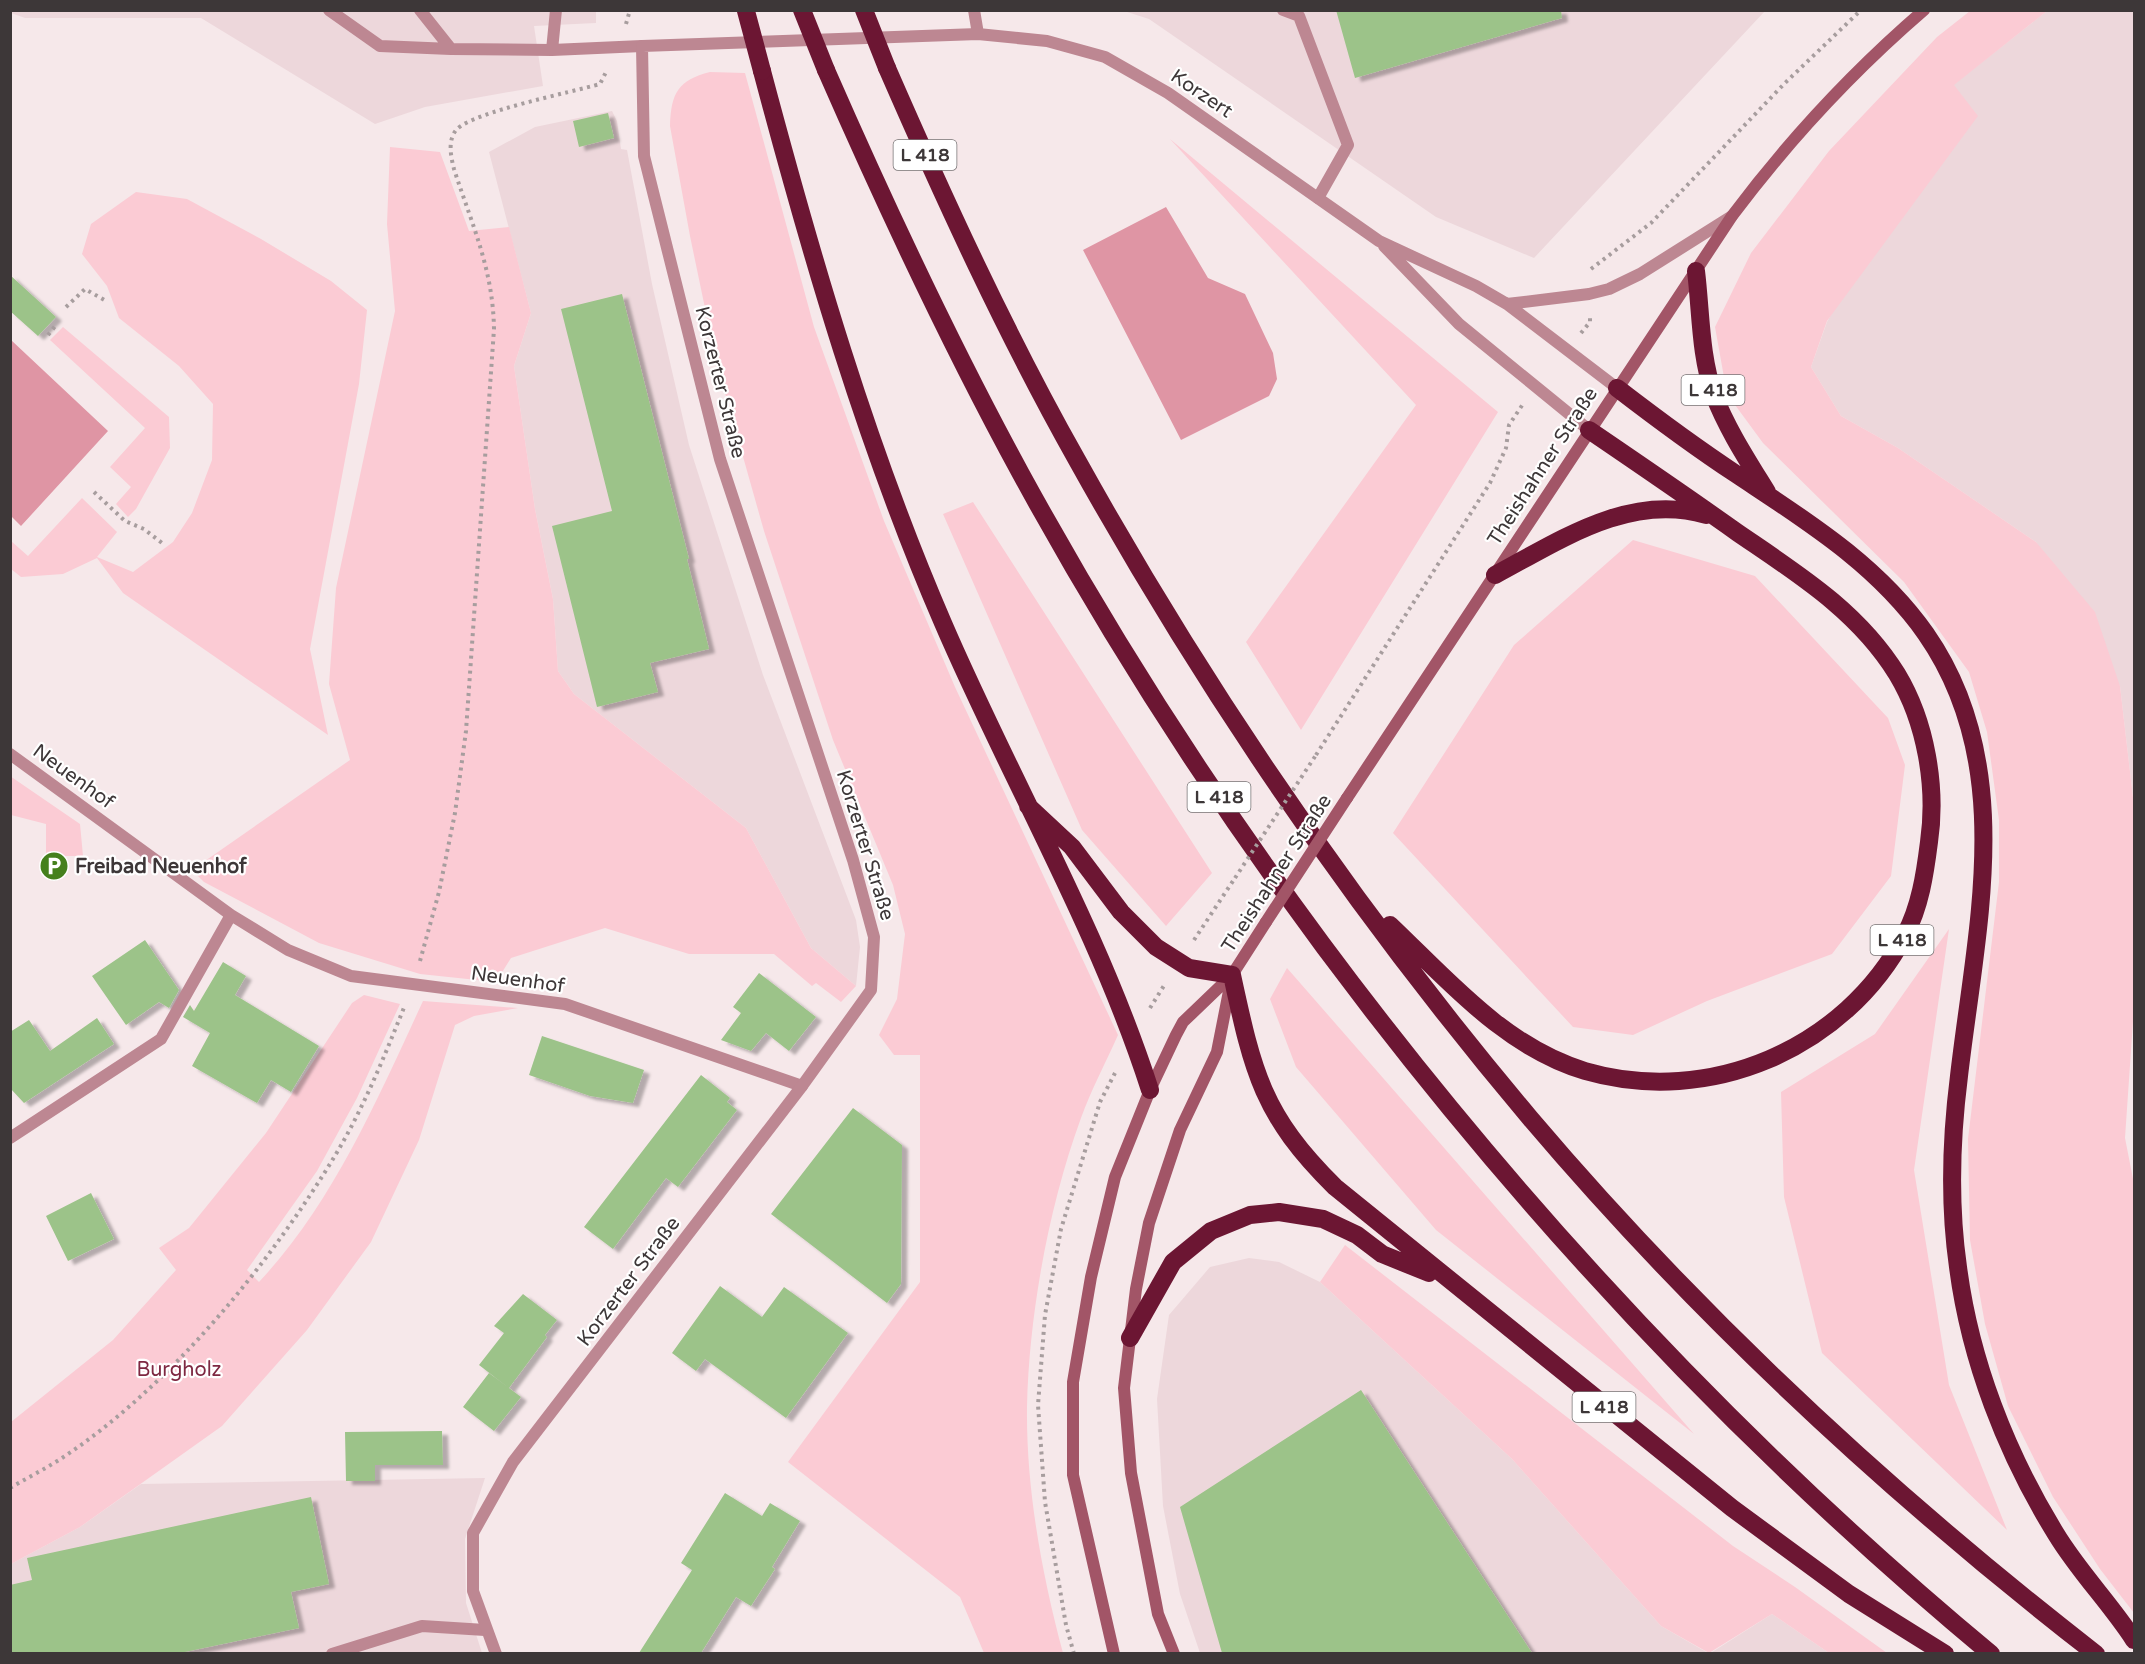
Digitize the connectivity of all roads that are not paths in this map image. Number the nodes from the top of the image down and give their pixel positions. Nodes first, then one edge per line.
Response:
1 (329, 10) edge
2 (420, 10) edge
3 (556, 10) edge
4 (802, 10) edge
5 (864, 10) edge
6 (974, 10) edge
7 (1282, 10) edge
8 (1924, 10) edge
9 (745, 11) edge
10 (978, 34) junction
11 (642, 46) junction
12 (451, 49) junction
13 (552, 50) junction
14 (1318, 198) junction
15 (1732, 216) junction
16 (1380, 241) junction
17 (1696, 272) junction
18 (1507, 304) junction
19 (1617, 388) junction
20 (1589, 430) junction
21 (1769, 496) junction
22 (1718, 518) junction
23 (1495, 575) junction
24 (10, 754) edge
25 (1028, 806) junction
26 (1350, 887) junction
27 (231, 915) junction
28 (1232, 975) junction
29 (802, 1086) junction
30 (1150, 1090) junction
31 (10, 1138) edge
32 (1446, 1279) junction
33 (1130, 1338) junction
34 (485, 1629) junction
35 (2134, 1640) edge
36 (332, 1653) edge
37 (496, 1653) edge
38 (1114, 1653) edge
39 (1174, 1653) edge
40 (1945, 1653) edge
41 (1991, 1653) edge
42 (2096, 1653) edge

1 - 12 street, Korzert
2 - 12 street
3 - 13 street
4 - 41 highway, L 418, bridge
5 - 26 highway, L 418, bridge
6 - 10 street
7 - 14 street
8 - 15 main road, Theishahner Straße
9 - 25 highway, bridge
10 - 11 street, Korzert
10 - 14 street, Korzert
11 - 13 street, Korzert
11 - 29 street, Korzerter Straße
12 - 13 street, Korzert
14 - 16 street, Korzert
15 - 17 main road, Theishahner Straße
15 - 18 street
16 - 18 street, Korzert
16 - 20 street, Korzert
17 - 19 main road, Theishahner Straße
17 - 21 highway, L 418
18 - 19 street, Korzert
19 - 20 main road, Theishahner Straße
19 - 21 highway, L 418
20 - 22 highway, L 418
20 - 23 main road, Theishahner Straße
21 - 35 highway, L 418
22 - 23 highway, L 418
22 - 26 highway, L 418
23 - 28 main road, Theishahner Straße, bridge
24 - 27 street, Neuenhof
25 - 28 highway
25 - 30 highway
26 - 42 highway, L 418
27 - 29 street, Neuenhof
27 - 31 street
28 - 30 main road, Theishahner Straße
28 - 32 highway, L 418
28 - 33 main road, Theishahner Straße
29 - 34 street, Korzerter Straße
30 - 38 main road, Theishahner Straße
32 - 33 highway, L 418
32 - 40 highway, L 418
33 - 39 main road, Theishahner Straße
34 - 36 street
34 - 37 street, Korzerter Straße

